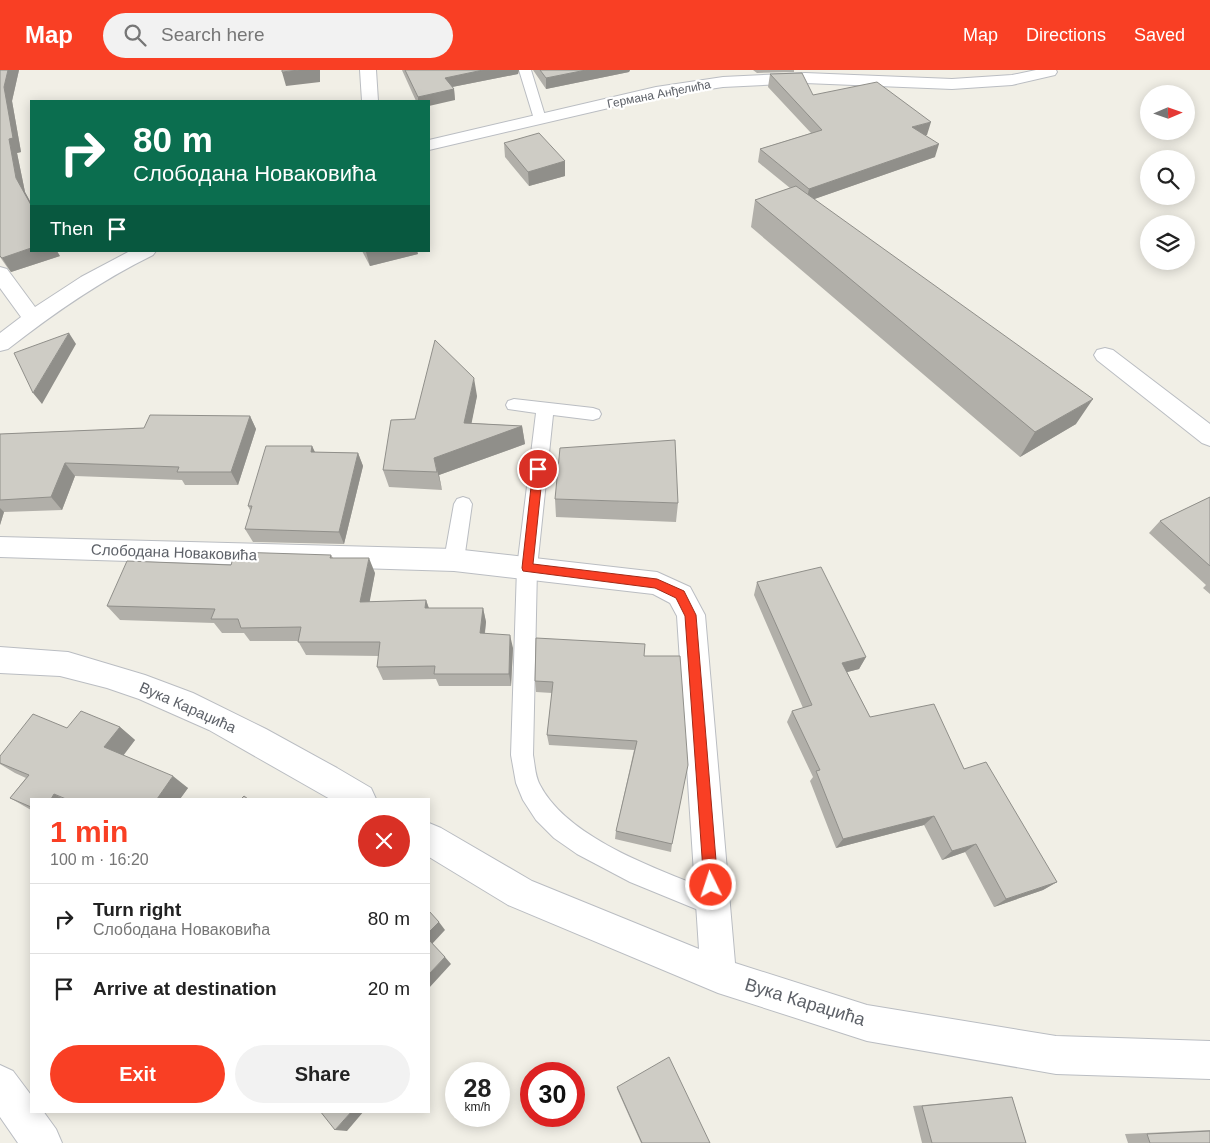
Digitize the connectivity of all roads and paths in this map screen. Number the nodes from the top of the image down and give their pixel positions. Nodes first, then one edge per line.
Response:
1 (368, 70) edge
2 (525, 70) edge
3 (1049, 72) dead end
4 (370, 100) edge
5 (540, 119) junction
6 (430, 145) edge
7 (144, 252) edge
8 (0, 273) edge
9 (33, 319) junction
10 (0, 344) edge
11 (1105, 355) dead end
12 (514, 405) dead end
13 (545, 410) junction
14 (593, 414) dead end
15 (1210, 437) edge
16 (463, 504) dead end
17 (0, 547) edge
18 (454, 560) junction
19 (527, 568) junction
20 (0, 660) edge
21 (358, 798) edge
22 (430, 841) edge
23 (713, 904) junction
24 (718, 975) junction
25 (1210, 1060) edge
26 (0, 1084) edge
27 (42, 1143) edge

1 - 4 street
2 - 5 lane
3 - 5 street, Германа Анђелића
5 - 6 street, Германа Анђелића
7 - 9 street
8 - 9 street
9 - 10 street
11 - 15 street
12 - 13 lane
13 - 14 lane
13 - 19 lane
16 - 18 lane
17 - 18 street, Слободана Новаковића
18 - 19 street, Слободана Новаковића
19 - 23 lane
19 - 23 street, Слободана Новаковића
20 - 21 street, Вука Караџића
22 - 24 street, Вука Караџића
23 - 24 street, Слободана Новаковића
24 - 25 street, Вука Караџића
26 - 27 street

